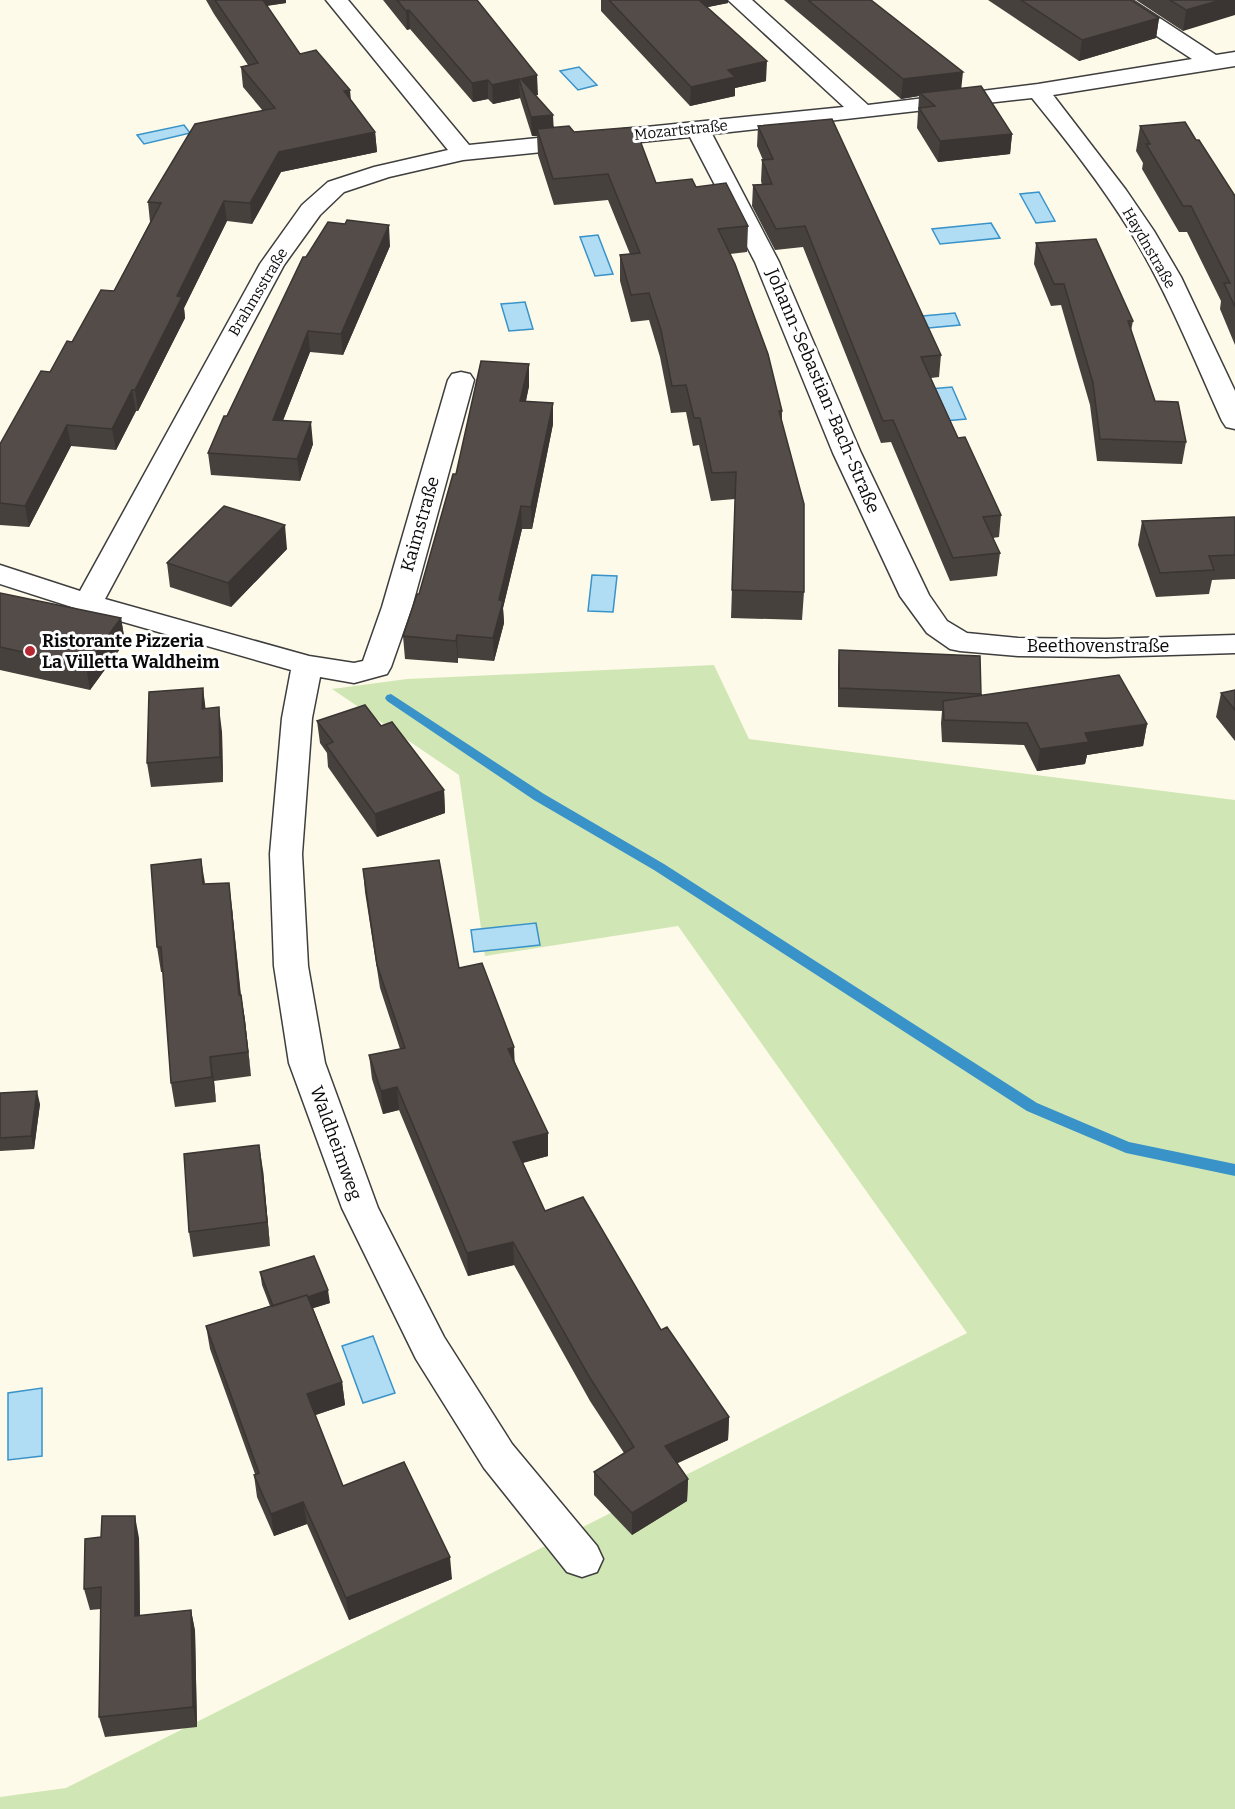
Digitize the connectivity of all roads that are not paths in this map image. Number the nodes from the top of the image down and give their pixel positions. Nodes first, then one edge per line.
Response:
1 (337, 0) edge
2 (739, 0) edge
3 (1117, 0) edge
4 (1235, 59) edge
5 (1211, 63) junction
6 (1038, 91) junction
7 (863, 112) junction
8 (698, 129) junction
9 (464, 153) junction
10 (461, 380) dead end
11 (1235, 421) edge
12 (0, 574) edge
13 (88, 603) junction
14 (960, 642) joint
15 (1235, 644) edge
16 (307, 664) junction
17 (582, 1559) dead end

1 - 9 street
2 - 7 street
3 - 5 street
4 - 5 street, Mozartstraße
5 - 6 street, Mozartstraße
6 - 7 street, Mozartstraße
6 - 11 street, Haydnstraße
7 - 8 street, Mozartstraße
8 - 9 street, Mozartstraße
8 - 14 street, Johann-Sebastian-Bach-Straße
9 - 13 street, Brahmsstraße
10 - 16 street, Kaimstraße
12 - 13 street
13 - 16 street
14 - 15 street, Beethovenstraße
16 - 17 street, Waldheimweg

